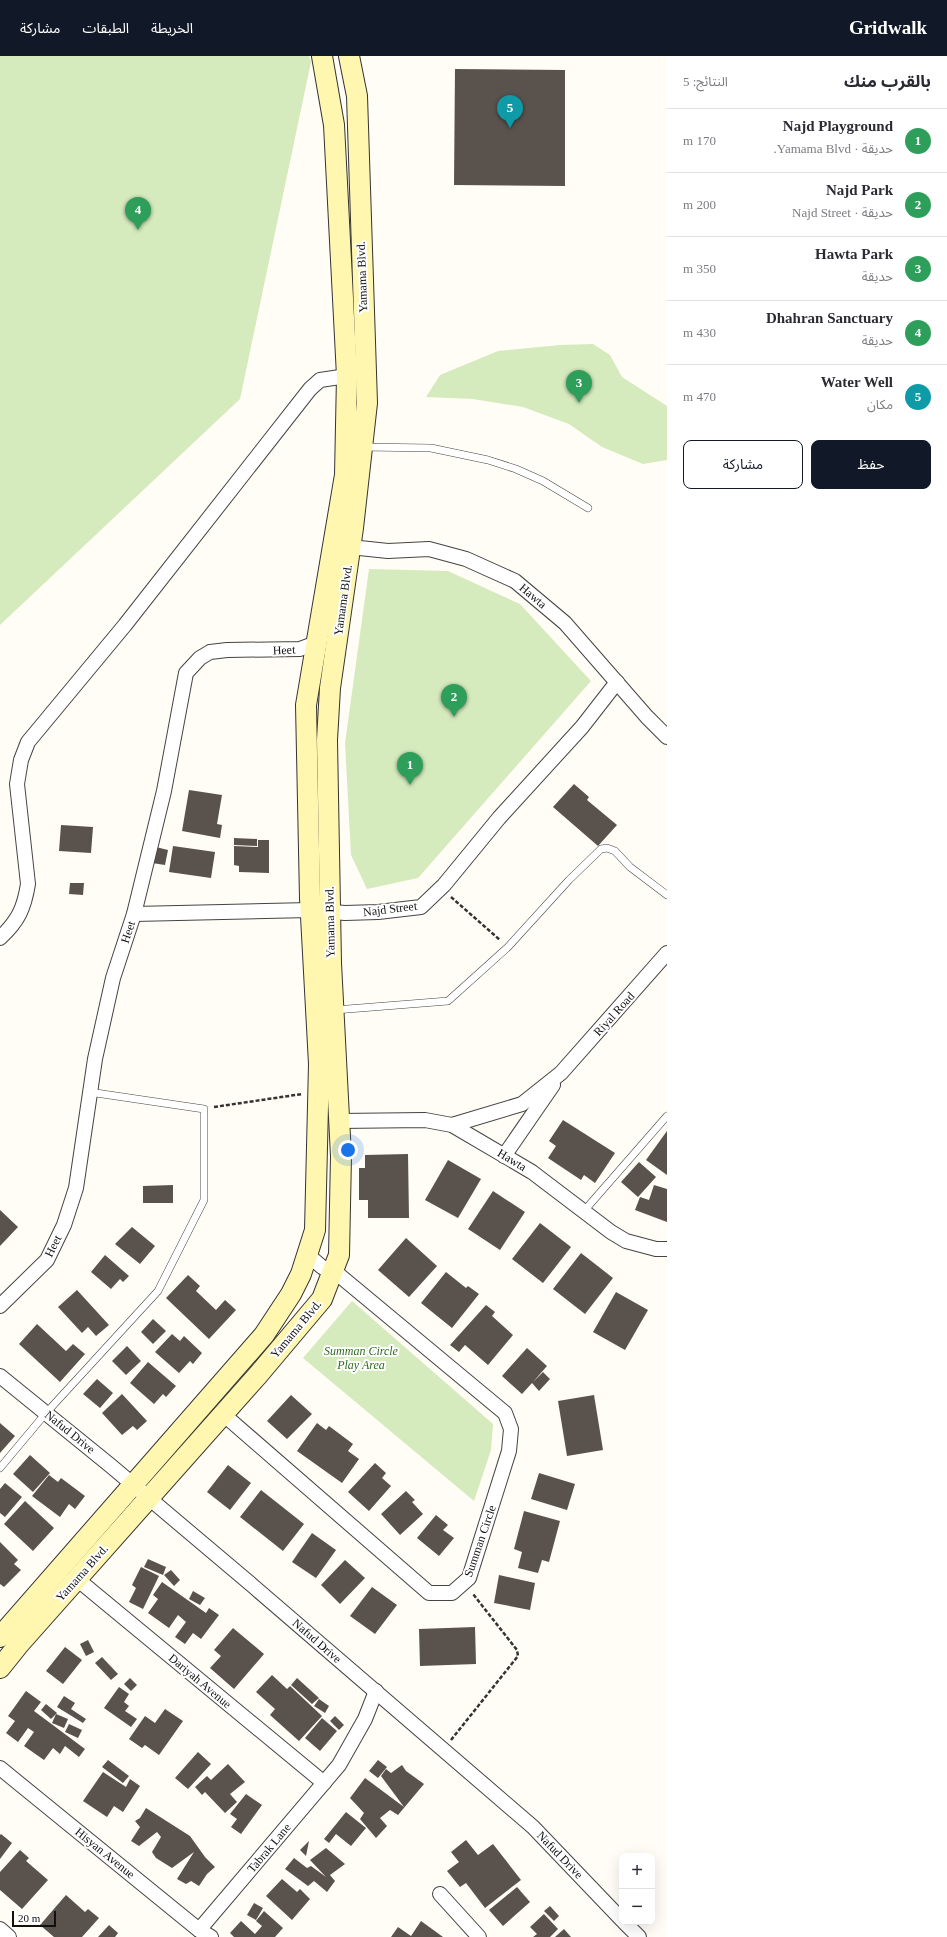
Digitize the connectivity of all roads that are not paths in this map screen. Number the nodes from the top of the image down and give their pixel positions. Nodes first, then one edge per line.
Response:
1 (322, 56) edge
2 (349, 56) edge
3 (348, 376) junction
4 (362, 447) junction
5 (588, 508) dead end
6 (350, 547) junction
7 (316, 643) junction
8 (617, 682) junction
9 (667, 737) edge
10 (667, 895) edge
11 (310, 910) junction
12 (330, 912) junction
13 (134, 914) junction
14 (0, 938) edge
15 (667, 953) edge
16 (333, 1010) junction
17 (561, 1073) junction
18 (89, 1092) junction
19 (667, 1116) edge
20 (339, 1121) junction
21 (452, 1125) junction
22 (504, 1156) junction
23 (584, 1211) junction
24 (667, 1249) edge
25 (308, 1255) junction
26 (333, 1271) junction
27 (0, 1306) edge
28 (0, 1376) edge
29 (46, 1413) junction
30 (223, 1414) junction
31 (0, 1468) edge
32 (133, 1484) junction
33 (149, 1498) junction
34 (77, 1579) junction
35 (0, 1638) edge
36 (0, 1668) edge
37 (376, 1691) junction
38 (0, 1768) edge
39 (324, 1783) junction
40 (440, 1894) dead end
41 (619, 1917) edge
42 (627, 1925) edge
43 (0, 1929) edge
44 (205, 1934) edge
45 (9, 1937) edge
46 (479, 1937) edge
47 (638, 1937) edge

1 - 3 main road, Yamama Blvd.
2 - 4 main road, Yamama Blvd.
3 - 7 main road, Yamama Blvd.
3 - 14 street
4 - 5 lane
4 - 6 main road, Yamama Blvd.
6 - 8 street, Hawta
6 - 12 main road, Yamama Blvd.
7 - 11 main road, Yamama Blvd.
7 - 13 street, Heet
8 - 9 street, Hawta
8 - 12 street, Najd Street
10 - 16 lane
11 - 12 street, Najd Street
11 - 13 street, Najd Street
11 - 25 main road, Yamama Blvd.
12 - 16 main road, Yamama Blvd.
13 - 18 street, Heet
15 - 17 street, Riyal Road
16 - 20 main road, Yamama Blvd.
17 - 21 street, Riyal Road
17 - 22 street, Riyal Road
18 - 27 street, Heet
18 - 29 lane
19 - 23 lane
20 - 21 street, Hawta
20 - 26 main road, Yamama Blvd.
21 - 22 street, Hawta
22 - 23 street, Hawta
23 - 24 street, Hawta
25 - 26 street, Summan Circle
25 - 32 main road, Yamama Blvd.
26 - 30 main road, Yamama Blvd.
26 - 30 street, Summan Circle
28 - 29 street, Nafud Drive
29 - 31 lane
29 - 32 street, Nafud Drive
30 - 33 main road, Yamama Blvd.
32 - 33 street, Nafud Drive
32 - 35 main road, Yamama Blvd.
33 - 34 main road, Yamama Blvd.
33 - 37 street, Nafud Drive
34 - 36 main road, Yamama Blvd.
34 - 39 street, Dariyah Avenue
37 - 39 street, Tabrak Lane
37 - 41 street, Nafud Drive
38 - 44 street, Hisyan Avenue
39 - 44 street, Tabrak Lane
40 - 46 street
42 - 47 street, Nafud Drive
43 - 45 street

